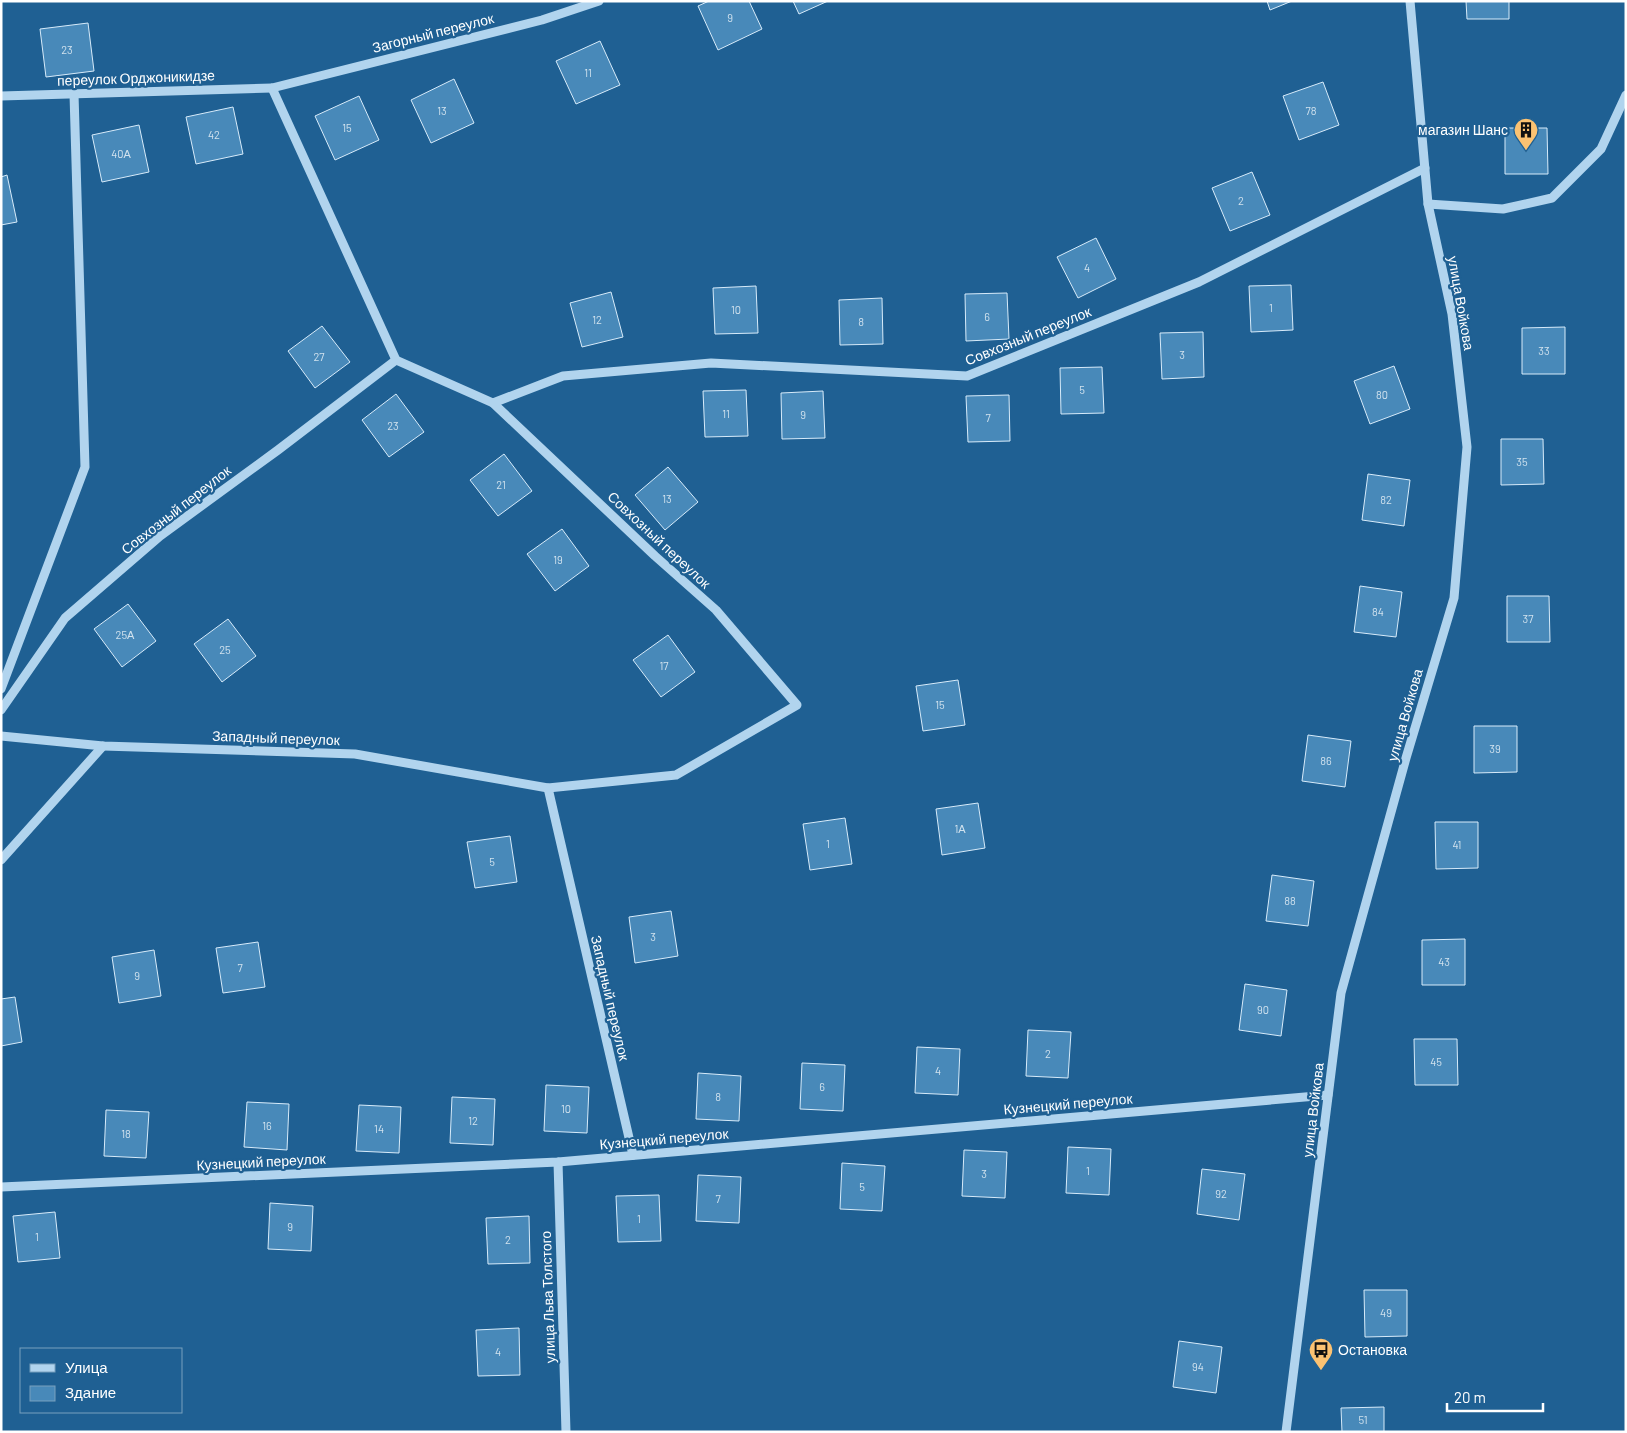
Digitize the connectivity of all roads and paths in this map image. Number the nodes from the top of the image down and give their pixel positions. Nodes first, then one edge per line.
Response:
1 (599, 1) edge
2 (1410, 1) edge
3 (272, 88) junction
4 (74, 94) junction
5 (1626, 94) edge
6 (1, 96) edge
7 (1424, 168) junction
8 (1428, 204) junction
9 (396, 360) junction
10 (493, 403) junction
11 (1, 689) edge
12 (797, 705) joint
13 (1, 710) edge
14 (1, 736) edge
15 (103, 746) junction
16 (548, 788) junction
17 (1, 860) edge
18 (1328, 1095) junction
19 (633, 1156) junction
20 (558, 1162) junction
21 (1, 1188) edge
22 (566, 1432) edge
23 (1286, 1432) edge

1 - 3 street, Загорный переулок
2 - 7 street, улица Войкова
3 - 4 street, переулок Орджоникидзе
3 - 9 street
4 - 6 street, переулок Орджоникидзе
4 - 11 street
5 - 8 street
7 - 8 street, улица Войкова
7 - 10 street, Совхозный переулок
8 - 18 street, улица Войкова
9 - 10 street, Совхозный переулок
9 - 13 street, Совхозный переулок
10 - 12 street, Совхозный переулок
12 - 16 street, Западный переулок
14 - 15 street, Западный переулок
15 - 16 street, Западный переулок
15 - 17 street
16 - 19 street, Западный переулок
18 - 19 street, Кузнецкий переулок
18 - 23 street, улица Войкова
19 - 20 street, Кузнецкий переулок
20 - 21 street, Кузнецкий переулок
20 - 22 street, улица Льва Толстого

